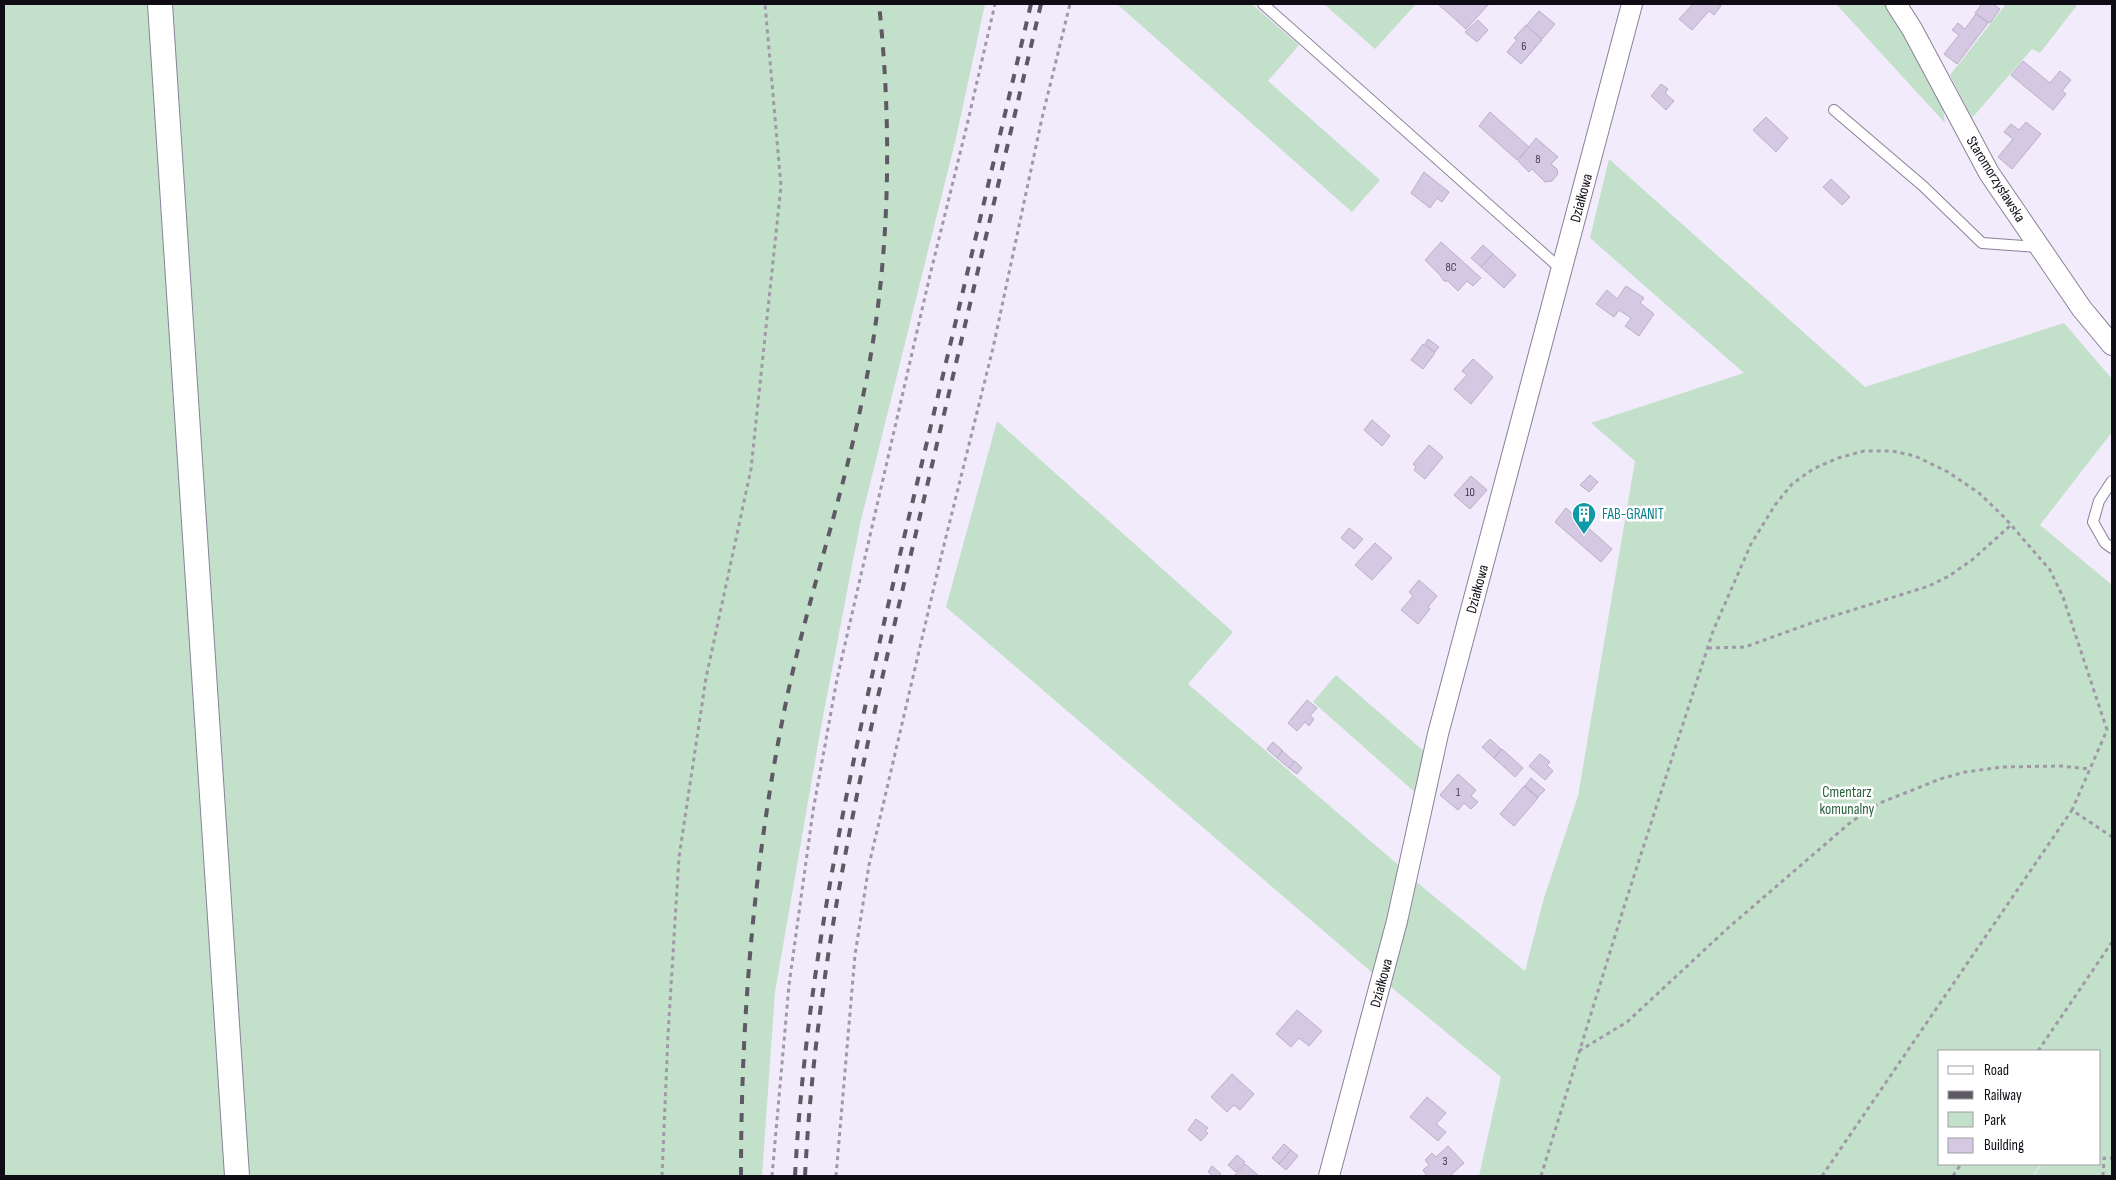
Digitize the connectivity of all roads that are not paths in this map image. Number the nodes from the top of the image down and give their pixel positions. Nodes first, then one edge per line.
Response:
1 (160, 4) edge
2 (1263, 4) edge
3 (1632, 4) edge
4 (1896, 4) edge
5 (1834, 110) dead end
6 (2040, 247) junction
7 (1562, 270) junction
8 (2112, 345) edge
9 (2112, 481) edge
10 (2112, 548) edge
11 (237, 1176) edge
12 (1329, 1176) edge

1 - 11 street
2 - 7 lane
3 - 7 street, Działkowa
4 - 6 street, Staromorzysławska
5 - 6 lane
6 - 8 street, Staromorzysławska
7 - 12 street, Działkowa
9 - 10 lane

